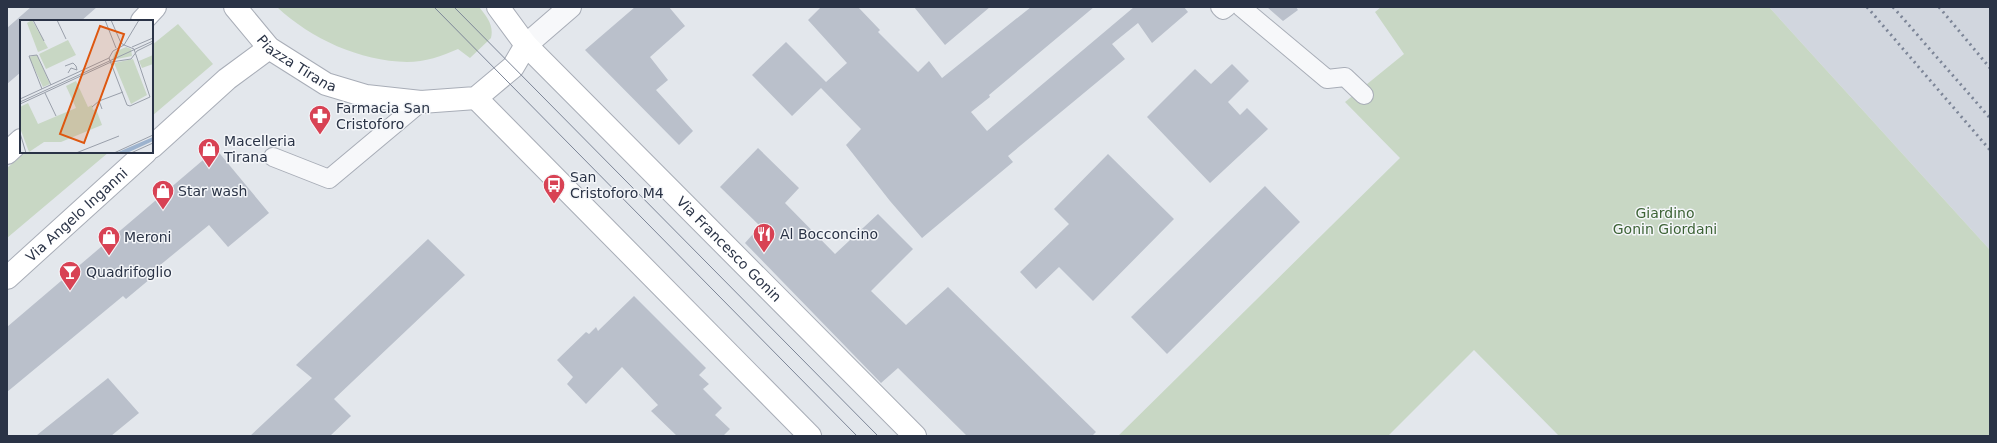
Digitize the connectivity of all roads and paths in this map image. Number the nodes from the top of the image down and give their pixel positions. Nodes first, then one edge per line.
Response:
1 (155, 7) edge
2 (235, 7) edge
3 (498, 7) edge
4 (570, 7) edge
5 (1220, 7) edge
6 (1227, 7) edge
7 (1241, 7) edge
8 (143, 20) edge
9 (526, 45) junction
10 (269, 48) junction
11 (1364, 96) dead end
12 (476, 98) junction
13 (421, 102) junction
14 (20, 141) edge
15 (153, 146) edge
16 (7, 153) edge
17 (145, 153) edge
18 (273, 157) dead end
19 (7, 278) edge
20 (810, 436) edge
21 (915, 436) edge

1 - 8 street
2 - 10 street, Piazza Tirana
3 - 9 street
4 - 9 street
5 - 6 lane
7 - 11 lane
9 - 12 street
9 - 21 street, Via Francesco Gonin
10 - 13 street, Piazza Tirana
10 - 15 street
12 - 13 street, Piazza Tirana
12 - 20 street
13 - 18 lane
14 - 16 street
17 - 19 street, Via Angelo Inganni

